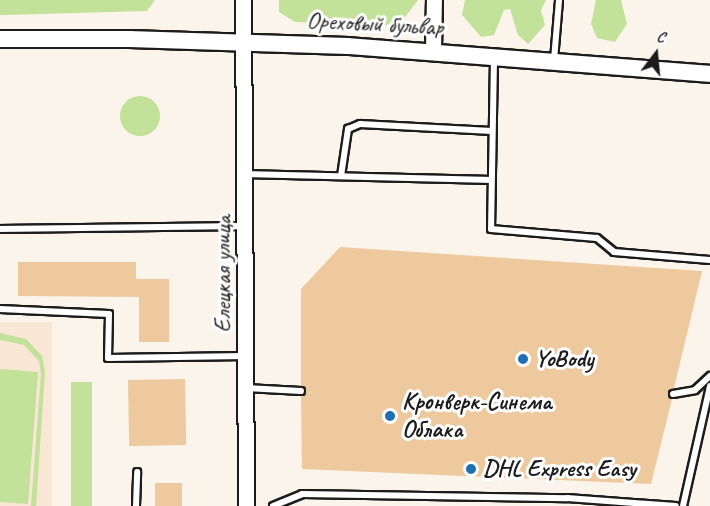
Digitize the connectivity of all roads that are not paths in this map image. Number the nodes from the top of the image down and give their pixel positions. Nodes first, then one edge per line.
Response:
1 (243, 0) edge
2 (434, 0) edge
3 (559, 0) edge
4 (0, 39) edge
5 (244, 41) junction
6 (434, 50) junction
7 (495, 55) junction
8 (554, 60) junction
9 (710, 74) edge
10 (492, 131) junction
11 (245, 174) junction
12 (341, 176) junction
13 (490, 180) junction
14 (245, 226) junction
15 (0, 229) edge
16 (710, 260) edge
17 (0, 309) edge
18 (246, 356) junction
19 (710, 376) edge
20 (710, 386) edge
21 (246, 388) junction
22 (302, 391) dead end
23 (673, 394) dead end
24 (136, 472) dead end
25 (136, 506) edge
26 (246, 506) edge
27 (273, 506) edge
28 (676, 506) edge
29 (683, 506) edge

1 - 5 street, Елецкая улица
2 - 6 street
3 - 8 lane
4 - 5 main road, Ореховый бульвар
5 - 6 main road, Ореховый бульвар
5 - 11 street, Елецкая улица
6 - 7 main road, Ореховый бульвар
7 - 8 main road, Ореховый бульвар
7 - 10 lane
8 - 9 main road, Ореховый бульвар
10 - 12 lane
10 - 13 lane
11 - 12 lane
11 - 14 street, Елецкая улица
12 - 13 lane
13 - 16 lane
14 - 15 lane
14 - 18 street, Елецкая улица
17 - 18 lane
18 - 21 street, Елецкая улица
19 - 23 lane
20 - 29 lane
21 - 22 lane
21 - 26 street, Елецкая улица
24 - 25 lane
27 - 28 lane

